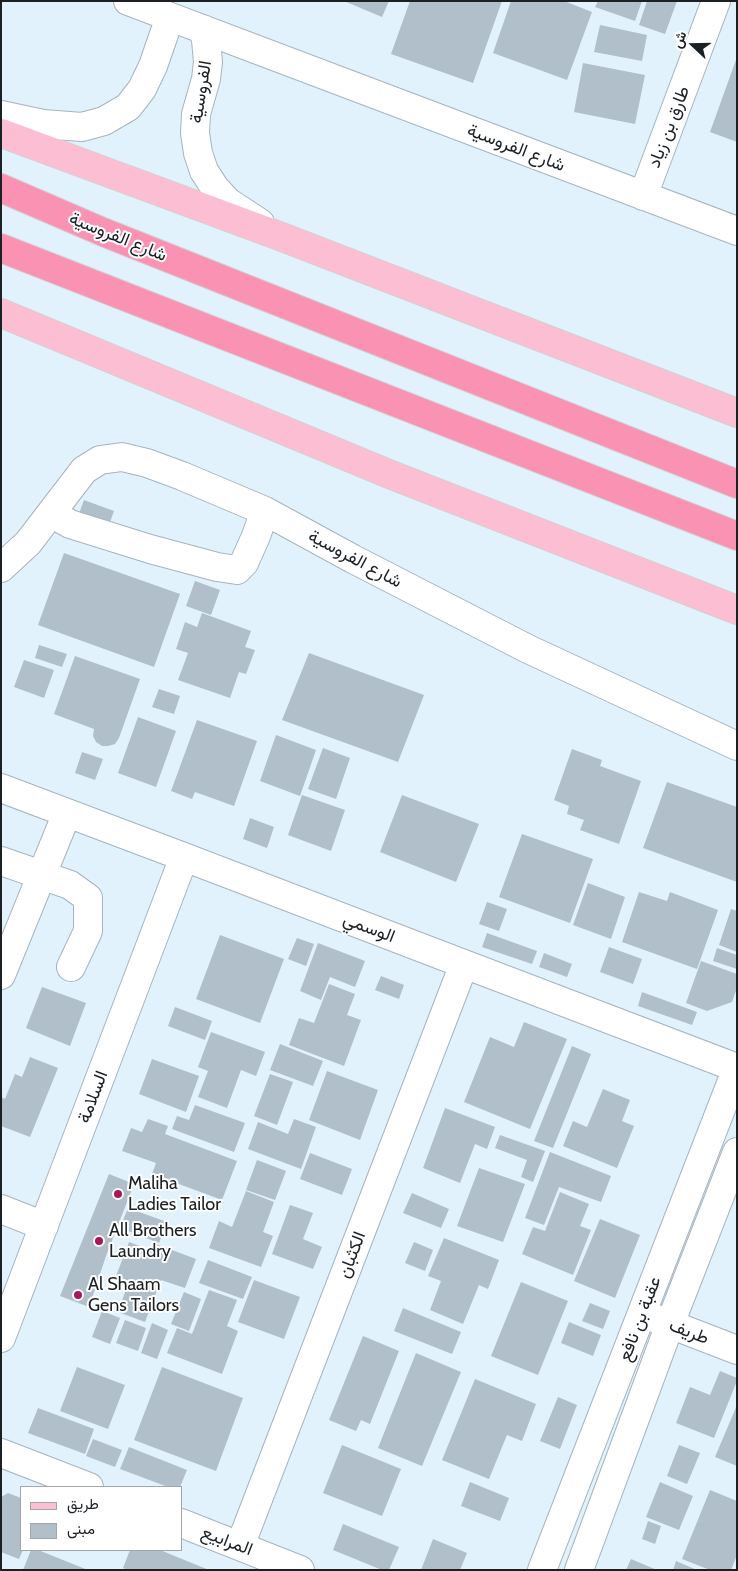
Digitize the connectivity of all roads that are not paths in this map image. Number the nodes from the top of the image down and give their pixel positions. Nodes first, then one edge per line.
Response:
1 (128, 1) edge
2 (716, 1) edge
3 (170, 17) junction
4 (203, 29) junction
5 (260, 51) junction
6 (206, 79) junction
7 (1, 115) edge
8 (1, 133) edge
9 (1, 188) edge
10 (643, 196) junction
11 (737, 231) edge
12 (282, 237) junction
13 (1, 248) edge
14 (1, 313) edge
15 (737, 413) edge
16 (737, 484) edge
17 (265, 510) junction
18 (51, 513) junction
19 (737, 536) edge
20 (1, 568) edge
21 (737, 610) edge
22 (737, 746) edge
23 (1, 788) edge
24 (67, 813) junction
25 (184, 857) junction
26 (1, 861) edge
27 (41, 875) junction
28 (464, 964) junction
29 (70, 967) dead end
30 (1, 975) edge
31 (737, 1068) edge
32 (737, 1152) edge
33 (1, 1209) edge
34 (44, 1226) junction
35 (642, 1313) junction
36 (670, 1324) junction
37 (1, 1338) edge
38 (737, 1350) edge
39 (1, 1453) edge
40 (86, 1486) edge
41 (182, 1523) edge
42 (240, 1546) junction
43 (300, 1570) edge
44 (542, 1570) edge
45 (579, 1570) edge

1 - 3 street, شارع الفروسية
2 - 10 street, طارق بن زياد
3 - 4 street, شارع الفروسية
3 - 7 street
4 - 5 street, شارع الفروسية
4 - 6 street, الفروسية
5 - 6 street
5 - 10 street, شارع الفروسية
6 - 12 street, الفروسية
8 - 12 main road
9 - 16 highway, شارع الفروسية
10 - 11 street, شارع الفروسية
12 - 15 main road
13 - 19 highway
14 - 21 main road
17 - 18 street, شارع الفروسية
17 - 18 street
17 - 22 street, شارع الفروسية
18 - 20 street, شارع الفروسية
23 - 24 street, الوسمي
24 - 25 street, الوسمي
24 - 27 street
25 - 28 street, الوسمي
25 - 34 street, السلامة
26 - 27 street
27 - 29 street
27 - 30 street
28 - 31 street, الوسمي
28 - 42 street, الكثبان
31 - 35 street, عقبة بن نافع
32 - 36 street, عقبة بن نافع
33 - 34 street
34 - 37 street, السلامة
35 - 36 street, طريف
35 - 44 street, عقبة بن نافع
36 - 38 street, طريف
36 - 45 street, عقبة بن نافع
39 - 40 street
41 - 42 street, المرابيع
42 - 43 street, المرابيع

